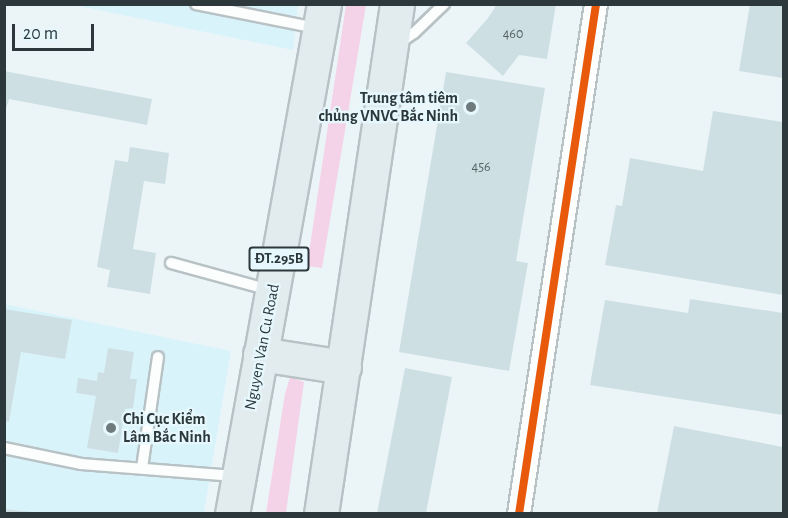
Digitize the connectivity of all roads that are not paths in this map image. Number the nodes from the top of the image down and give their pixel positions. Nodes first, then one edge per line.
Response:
1 (196, 4) edge
2 (397, 4) edge
3 (444, 4) edge
4 (596, 4) edge
5 (210, 6) edge
6 (323, 16) edge
7 (390, 49) junction
8 (171, 263) dead end
9 (273, 291) junction
10 (260, 354) junction
11 (158, 357) dead end
12 (344, 367) junction
13 (4, 448) edge
14 (142, 468) junction
15 (238, 477) junction
16 (232, 513) edge
17 (321, 513) edge
18 (519, 513) edge

1 - 5 lane
2 - 7 main road
3 - 7 lane
4 - 18 street
5 - 6 lane
6 - 9 main road, Nguyen Van Cu Road / ĐT.295B
7 - 12 main road
8 - 9 lane
9 - 10 main road, Nguyen Van Cu Road / ĐT.295B
10 - 12 main road
10 - 15 main road, Nguyen Van Cu Road / ĐT.295B
11 - 14 lane
12 - 17 main road
13 - 14 lane
14 - 15 lane
15 - 16 main road, Nguyen Van Cu Road / ĐT.295B

